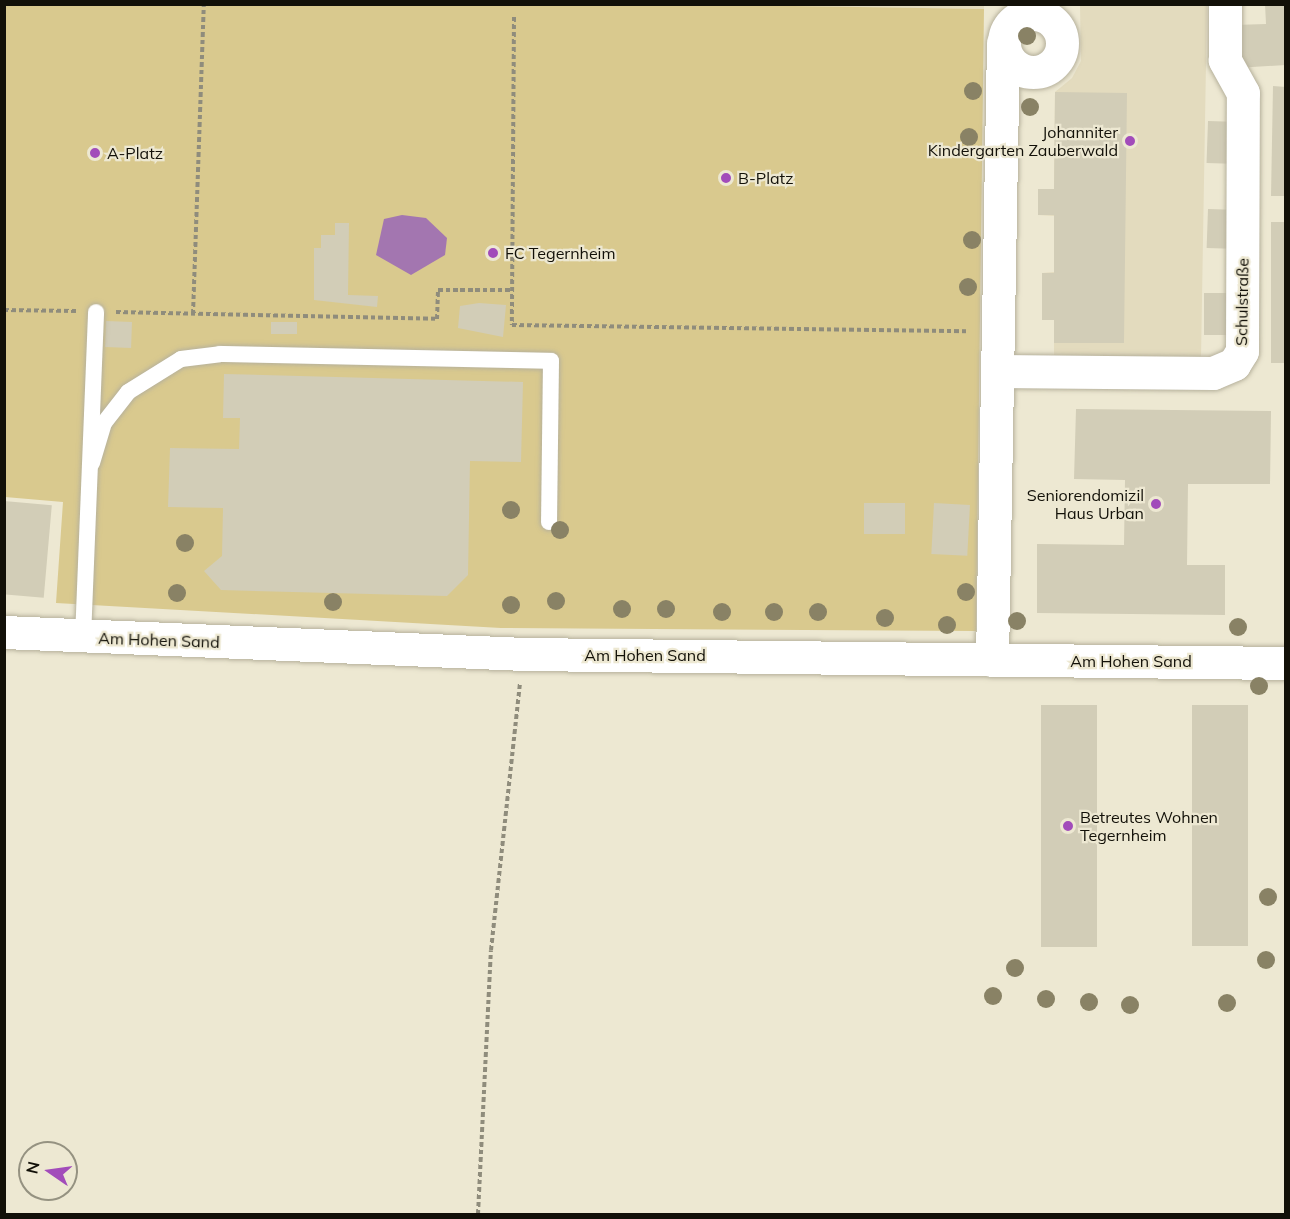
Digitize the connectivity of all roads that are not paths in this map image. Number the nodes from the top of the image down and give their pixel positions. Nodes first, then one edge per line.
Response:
1 (1225, 4) edge
2 (1027, 9) edge
3 (1003, 44) junction
4 (96, 312) road end
5 (997, 371) junction
6 (92, 463) junction
7 (549, 522) dead end
8 (4, 632) edge
9 (83, 638) junction
10 (992, 660) junction
11 (1286, 663) edge

1 - 5 street, Schulstraße
2 - 3 street
2 - 3 street
3 - 5 street
4 - 6 lane
5 - 10 street
6 - 7 lane
6 - 9 lane
8 - 9 street, Am Hohen Sand
9 - 10 street, Am Hohen Sand
10 - 11 street, Am Hohen Sand

